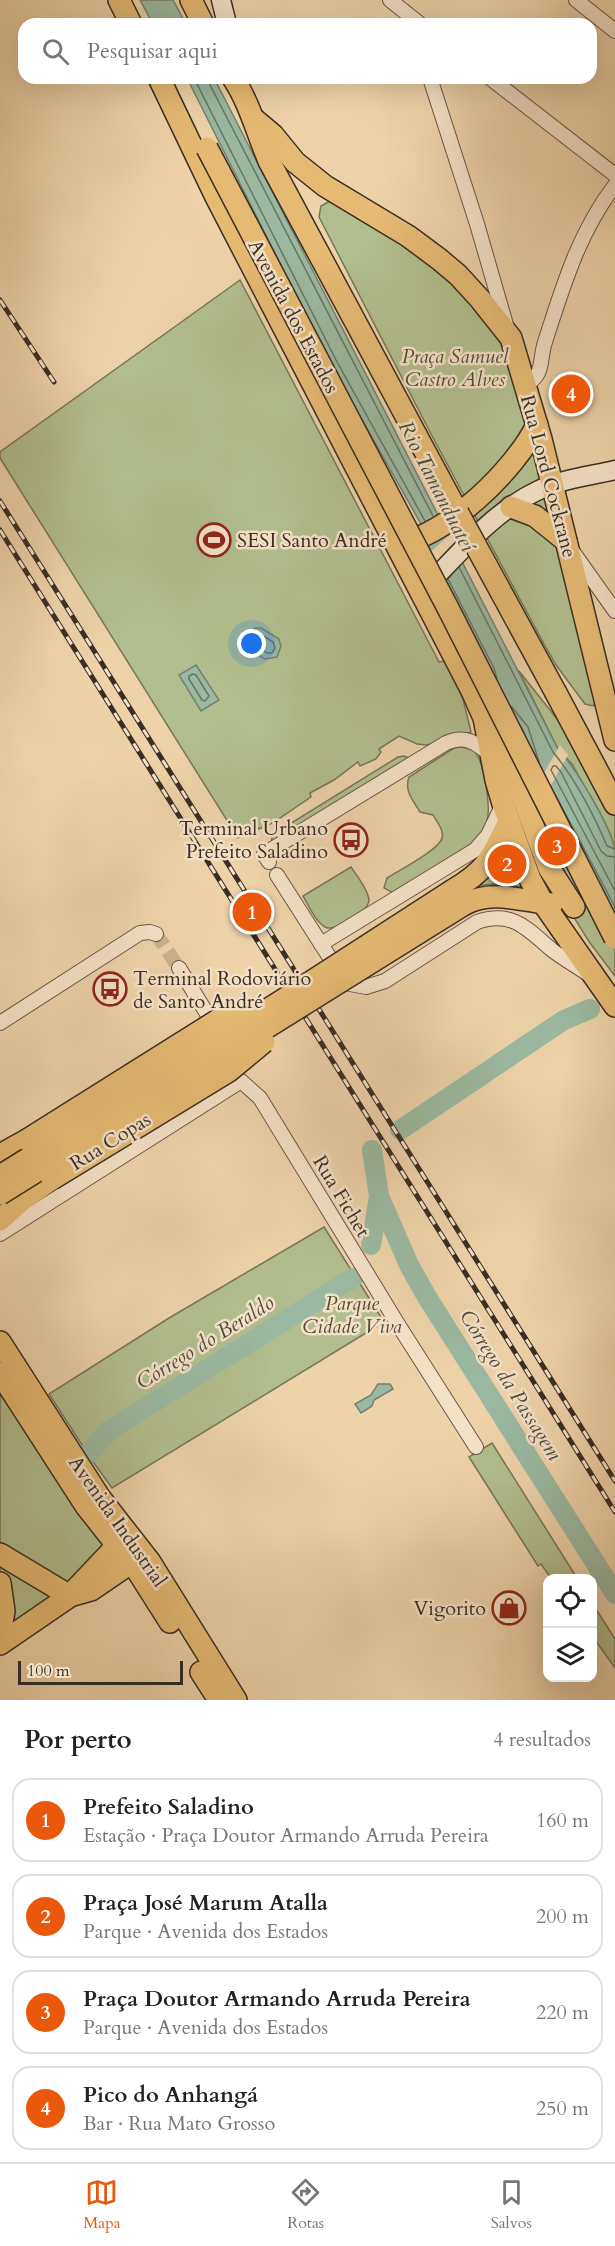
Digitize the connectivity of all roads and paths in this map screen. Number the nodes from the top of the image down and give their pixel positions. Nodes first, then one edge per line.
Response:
1 (119, 0) edge
2 (191, 0) edge
3 (221, 0) edge
4 (390, 0) edge
5 (576, 0) edge
6 (128, 18) edge
7 (200, 18) edge
8 (226, 18) edge
9 (410, 18) edge
10 (615, 30) edge
11 (238, 84) edge
12 (432, 84) edge
13 (497, 84) edge
14 (164, 87) edge
15 (254, 119) junction
16 (615, 175) edge
17 (615, 185) edge
18 (511, 338) junction
19 (525, 385) junction
20 (537, 425) junction
21 (615, 470) edge
22 (552, 485) junction
23 (511, 507) junction
24 (566, 541) junction
25 (396, 544) junction
26 (421, 592) junction
27 (615, 612) edge
28 (484, 718) junction
29 (615, 740) edge
30 (490, 755) junction
31 (615, 804) edge
32 (506, 812) junction
33 (269, 862) dead end
34 (278, 875) dead end
35 (458, 898) junction
36 (543, 903) junction
37 (574, 907) junction
38 (607, 911) edge
39 (156, 934) dead end
40 (615, 938) edge
41 (321, 944) junction
42 (179, 968) tunnel mouth
43 (592, 976) junction
44 (615, 1006) edge
45 (287, 1007) junction
46 (0, 1023) edge
47 (241, 1081) junction
48 (0, 1155) edge
49 (0, 1176) edge
50 (0, 1194) edge
51 (0, 1220) edge
52 (0, 1234) edge
53 (0, 1342) edge
54 (0, 1373) edge
55 (476, 1447) dead end
56 (118, 1534) junction
57 (0, 1554) edge
58 (132, 1562) junction
59 (0, 1583) edge
60 (70, 1596) junction
61 (0, 1635) edge
62 (0, 1644) edge
63 (219, 1700) edge
64 (236, 1700) edge

1 - 6 main road
2 - 7 main road
3 - 8 main road
4 - 9 street
5 - 10 street
11 - 15 main road
12 - 18 street, Rua Lord Cockrane
13 - 16 street
14 - 25 main road, Avenida dos Estados
14 - 40 main road, Avenida dos Estados, bridge
15 - 18 main road
15 - 31 main road, bridge
17 - 19 street
18 - 19 main road, Rua Lord Cockrane
19 - 20 main road, Rua Lord Cockrane
20 - 22 main road, Rua Lord Cockrane
20 - 25 main road
21 - 22 main road
22 - 23 main road
22 - 24 main road, Rua Lord Cockrane
23 - 24 main road
23 - 26 main road
24 - 27 street
24 - 29 main road, Rua Lord Cockrane
25 - 26 main road, Avenida dos Estados
26 - 28 main road, Avenida dos Estados
28 - 30 main road, Avenida dos Estados
28 - 37 main road
30 - 32 main road, Avenida dos Estados
30 - 33 street
32 - 35 main road
32 - 36 main road, Avenida dos Estados
32 - 41 street
34 - 41 street
35 - 36 main road
35 - 45 main road, bridge
36 - 37 main road
36 - 43 main road, Avenida dos Estados
37 - 38 main road
39 - 46 street
41 - 43 street
42 - 47 street, Rua Fichet
43 - 44 main road, Avenida dos Estados
45 - 48 main road, bridge
45 - 49 main road, bridge
45 - 50 main road, bridge
45 - 51 main road, bridge
47 - 52 street, Rua Copas
47 - 55 street, Rua Fichet
53 - 56 main road, Avenida Industrial
54 - 56 main road, Avenida Industrial
56 - 58 main road, Avenida Industrial
56 - 60 main road
56 - 64 main road, Avenida Industrial
57 - 60 main road
58 - 60 main road
58 - 63 main road, Avenida Industrial
59 - 61 main road
60 - 62 main road

